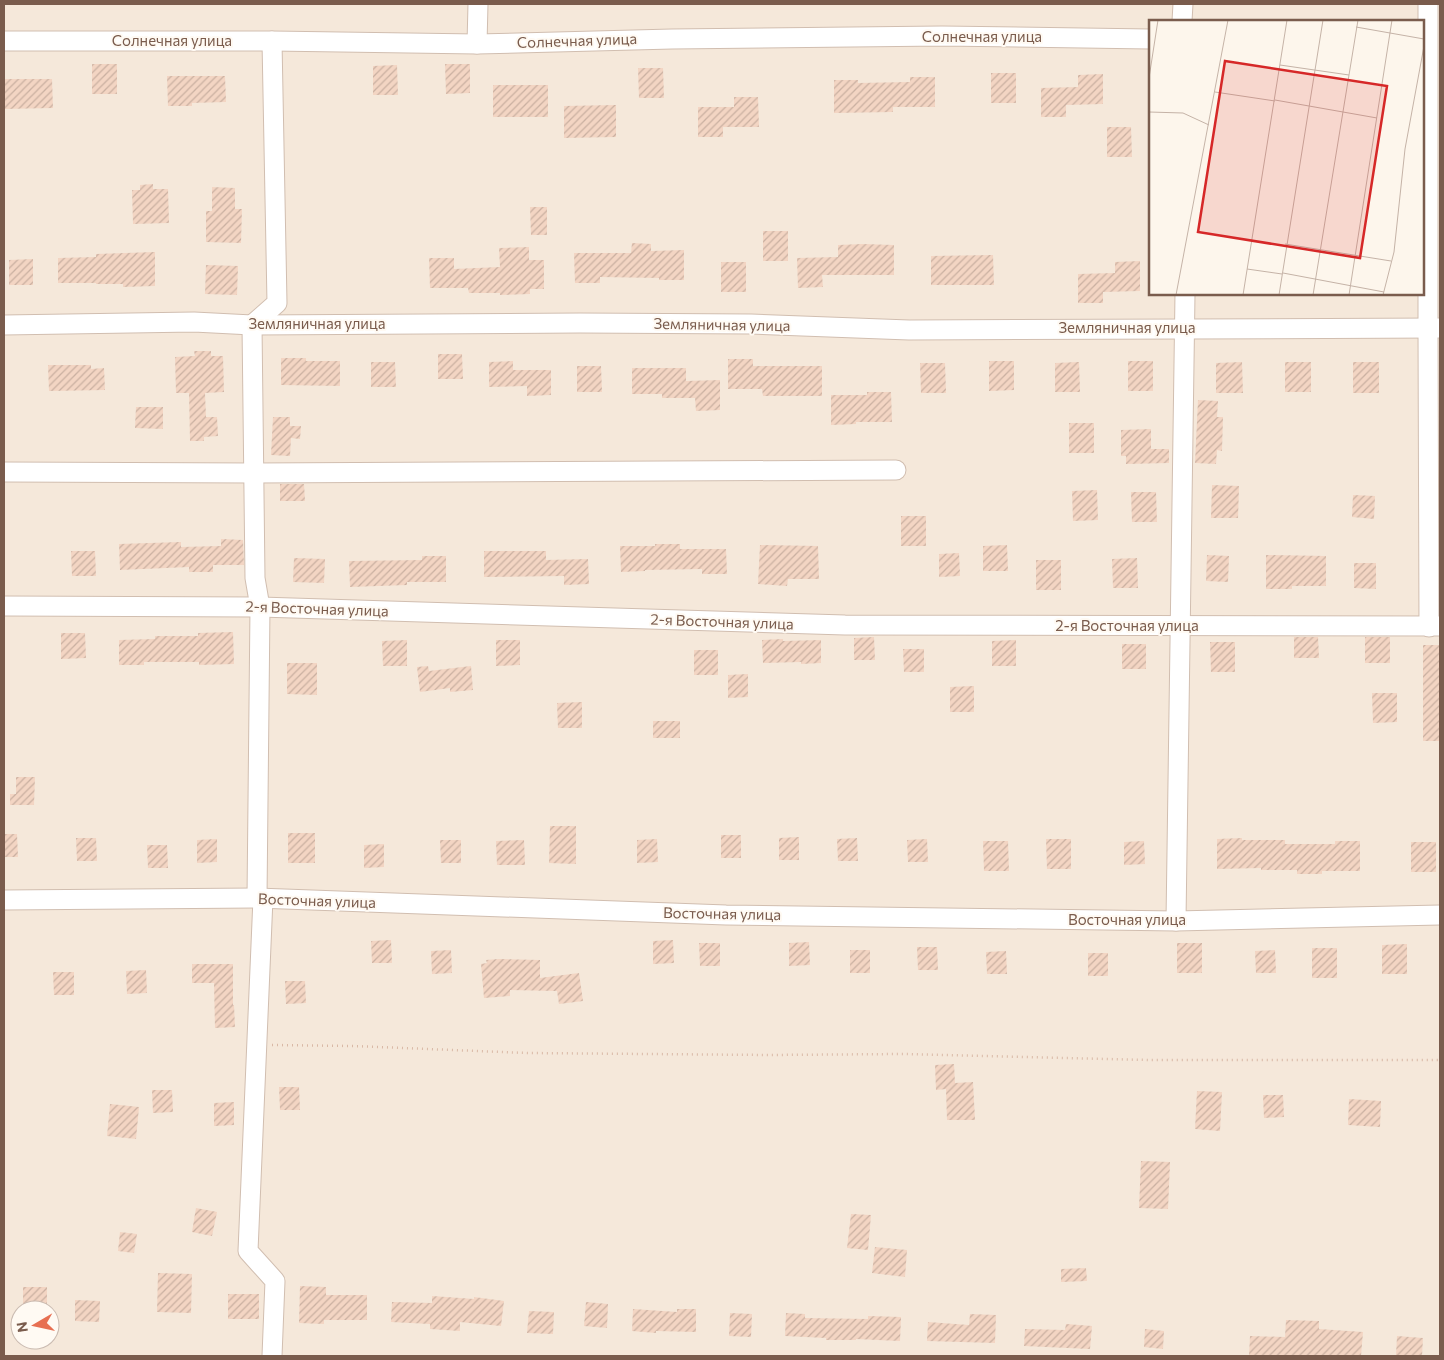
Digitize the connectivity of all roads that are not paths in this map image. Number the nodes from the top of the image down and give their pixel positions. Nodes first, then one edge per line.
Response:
1 (478, 4) edge
2 (1183, 4) edge
3 (1428, 4) edge
4 (1182, 20) edge
5 (1149, 39) edge
6 (1430, 39) edge
7 (4, 41) edge
8 (272, 41) junction
9 (477, 44) junction
10 (1185, 295) edge
11 (4, 325) edge
12 (252, 325) junction
13 (1185, 328) junction
14 (1434, 328) edge
15 (896, 470) dead end
16 (4, 472) edge
17 (254, 473) junction
18 (4, 606) edge
19 (260, 607) junction
20 (1180, 626) junction
21 (1435, 626) edge
22 (260, 898) junction
23 (4, 900) edge
24 (1440, 915) edge
25 (1176, 921) junction
26 (272, 1356) edge

1 - 9 street
2 - 4 street
3 - 6 street
5 - 9 street, Солнечная улица
6 - 14 street
7 - 8 street, Солнечная улица
8 - 9 street, Солнечная улица
8 - 12 street
10 - 13 street
11 - 12 street, Земляничная улица
12 - 13 street, Земляничная улица
12 - 17 street
13 - 14 street, Земляничная улица
13 - 20 street
14 - 21 street
15 - 17 street
16 - 17 street
17 - 19 street
18 - 19 street, 2-я Восточная улица
19 - 20 street, 2-я Восточная улица
19 - 22 street
20 - 21 street, 2-я Восточная улица
20 - 25 street
22 - 23 street, Восточная улица
22 - 25 street, Восточная улица
22 - 26 street
24 - 25 street, Восточная улица

